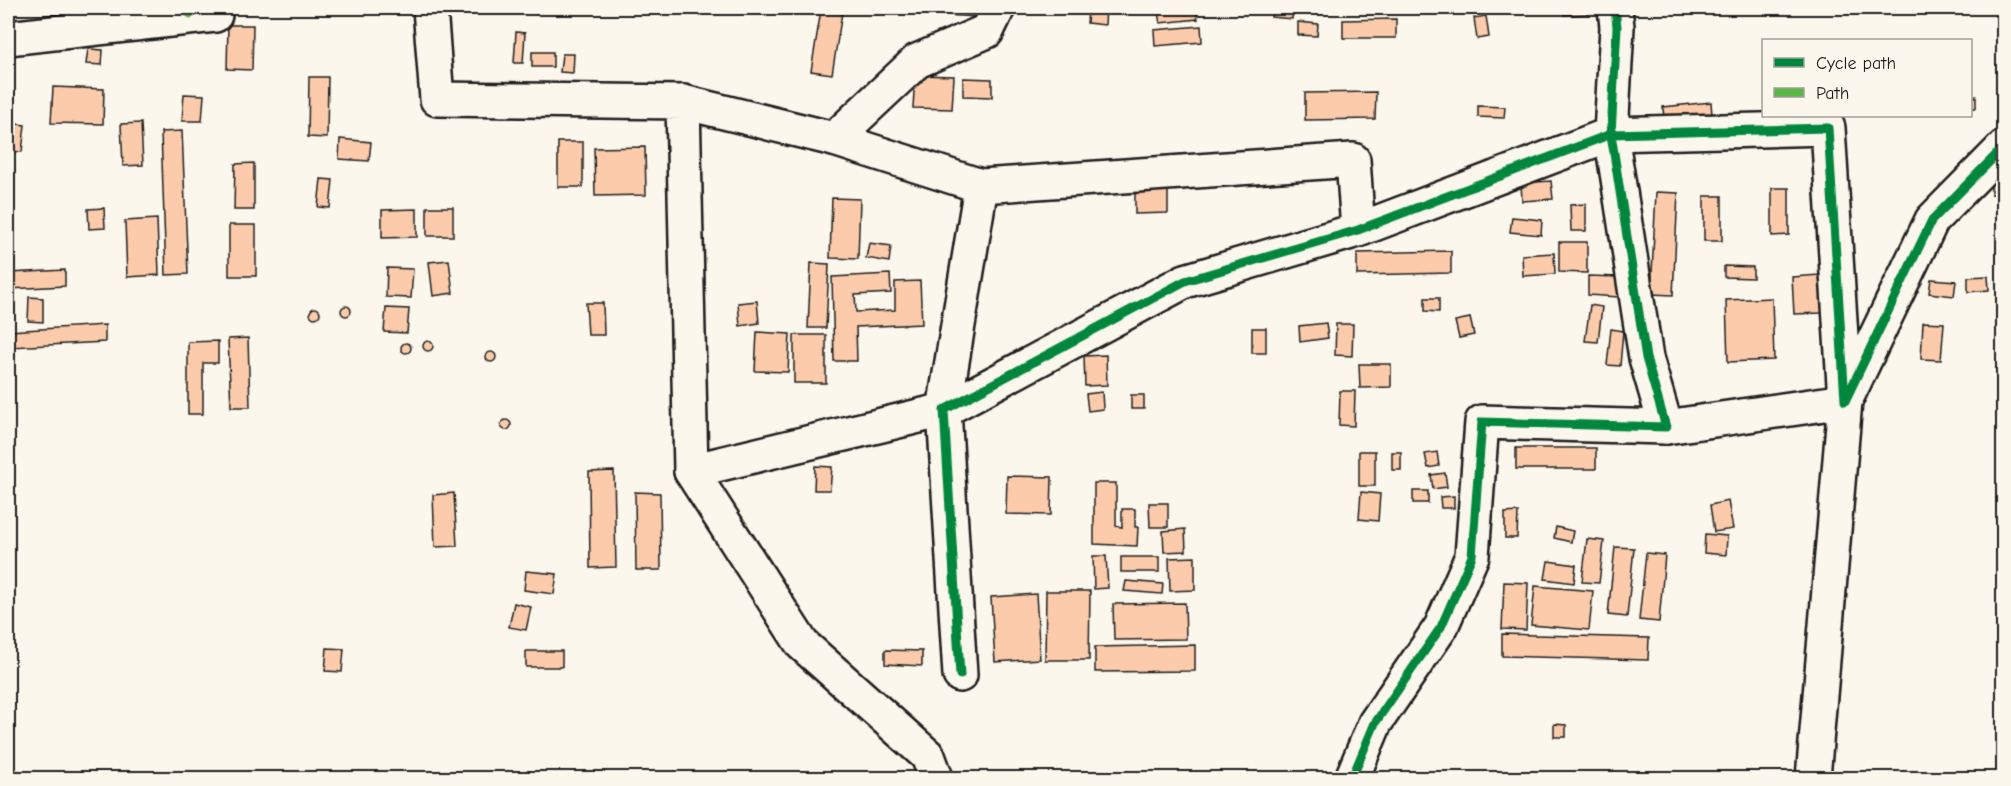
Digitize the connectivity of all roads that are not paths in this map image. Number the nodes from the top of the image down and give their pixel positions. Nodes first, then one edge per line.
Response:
1 (430, 8) edge
2 (998, 8) edge
3 (1615, 8) edge
4 (215, 15) dead end
5 (8, 38) edge
6 (683, 102) junction
7 (1611, 134) junction
8 (834, 140) junction
9 (2004, 147) edge
10 (981, 186) junction
11 (1358, 230) junction
12 (1845, 401) junction
13 (944, 410) junction
14 (1666, 427) junction
15 (691, 471) junction
16 (960, 675) dead end
17 (936, 778) edge
18 (1352, 778) edge
19 (1813, 778) edge

1 - 6 street
2 - 8 street
3 - 7 street
4 - 5 street
6 - 8 street
6 - 15 street
7 - 11 street
7 - 12 street
7 - 14 street
8 - 10 street
9 - 12 street
10 - 11 street
10 - 13 street
11 - 13 street
12 - 14 street
12 - 19 street
13 - 15 street
13 - 16 street
14 - 18 street
15 - 17 street

